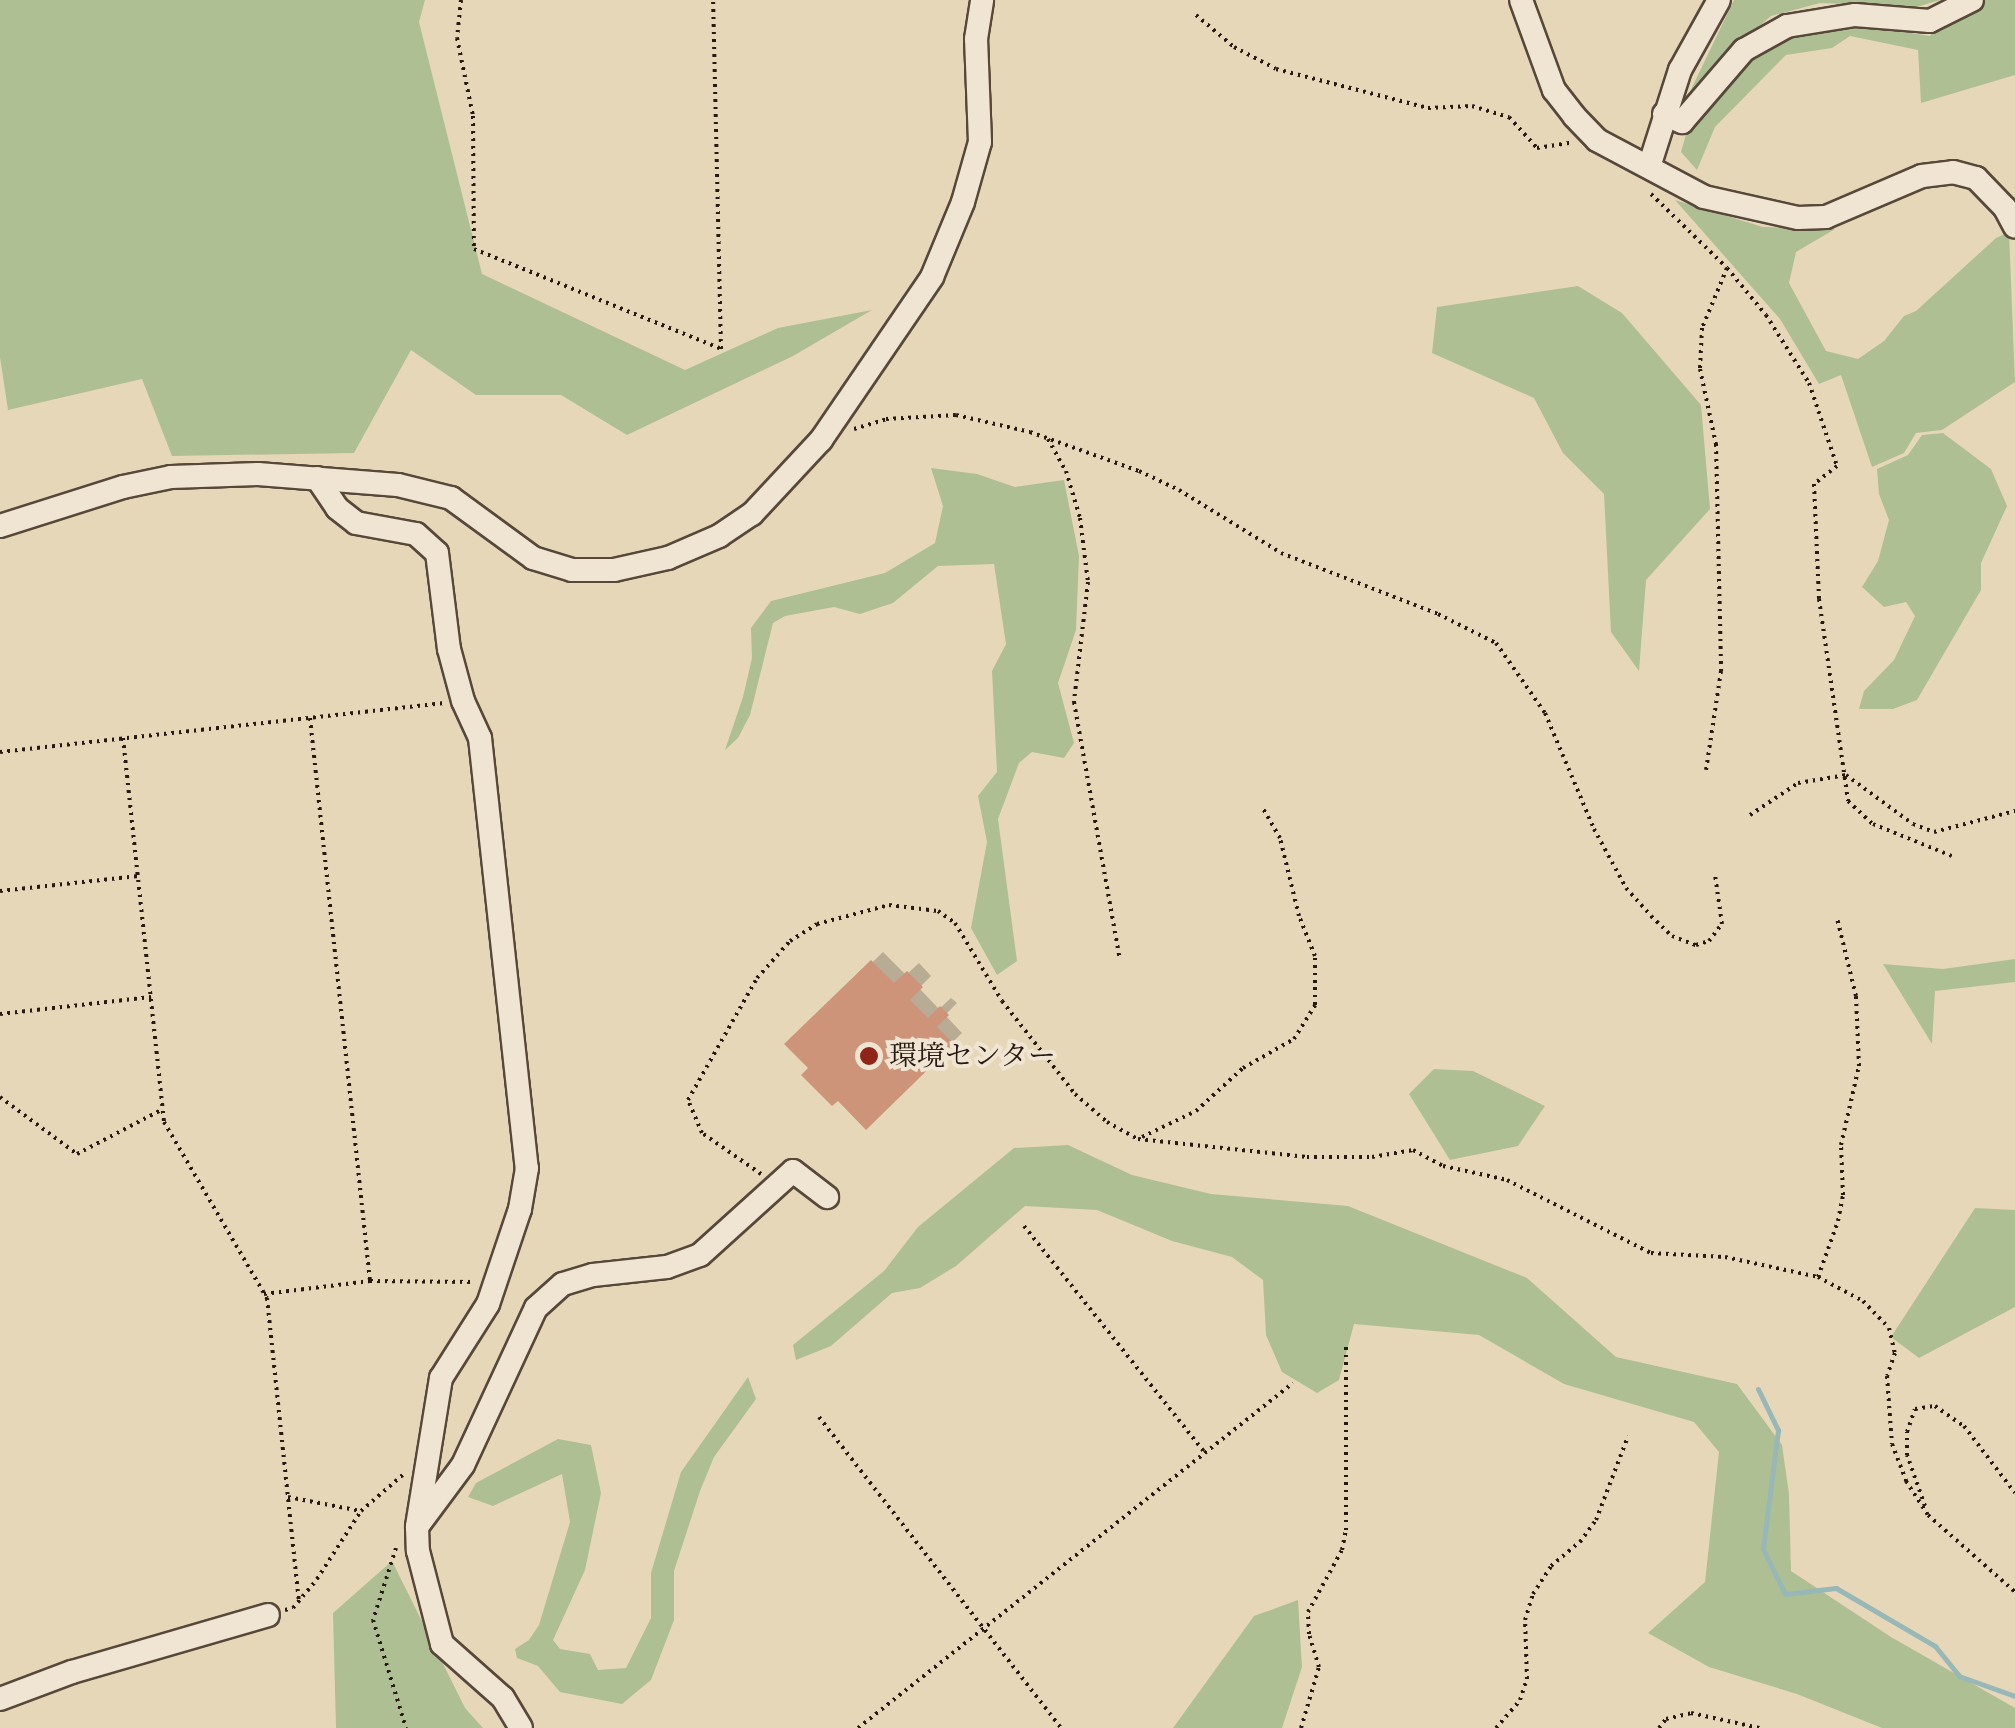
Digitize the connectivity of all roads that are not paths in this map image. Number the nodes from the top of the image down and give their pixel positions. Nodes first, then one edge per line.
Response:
1 (982, 0) edge
2 (1521, 0) edge
3 (1718, 0) edge
4 (1972, 0) edge
5 (1664, 114) junction
6 (1642, 176) junction
7 (2015, 227) edge
8 (317, 478) junction
9 (0, 525) edge
10 (827, 1196) dead end
11 (417, 1527) junction
12 (268, 1615) dead end
13 (0, 1699) edge
14 (521, 1728) edge

1 - 8 street
2 - 6 street
3 - 5 street
4 - 5 street
5 - 6 street
6 - 7 street
8 - 9 street
8 - 11 street
10 - 11 street
11 - 14 street
12 - 13 street

